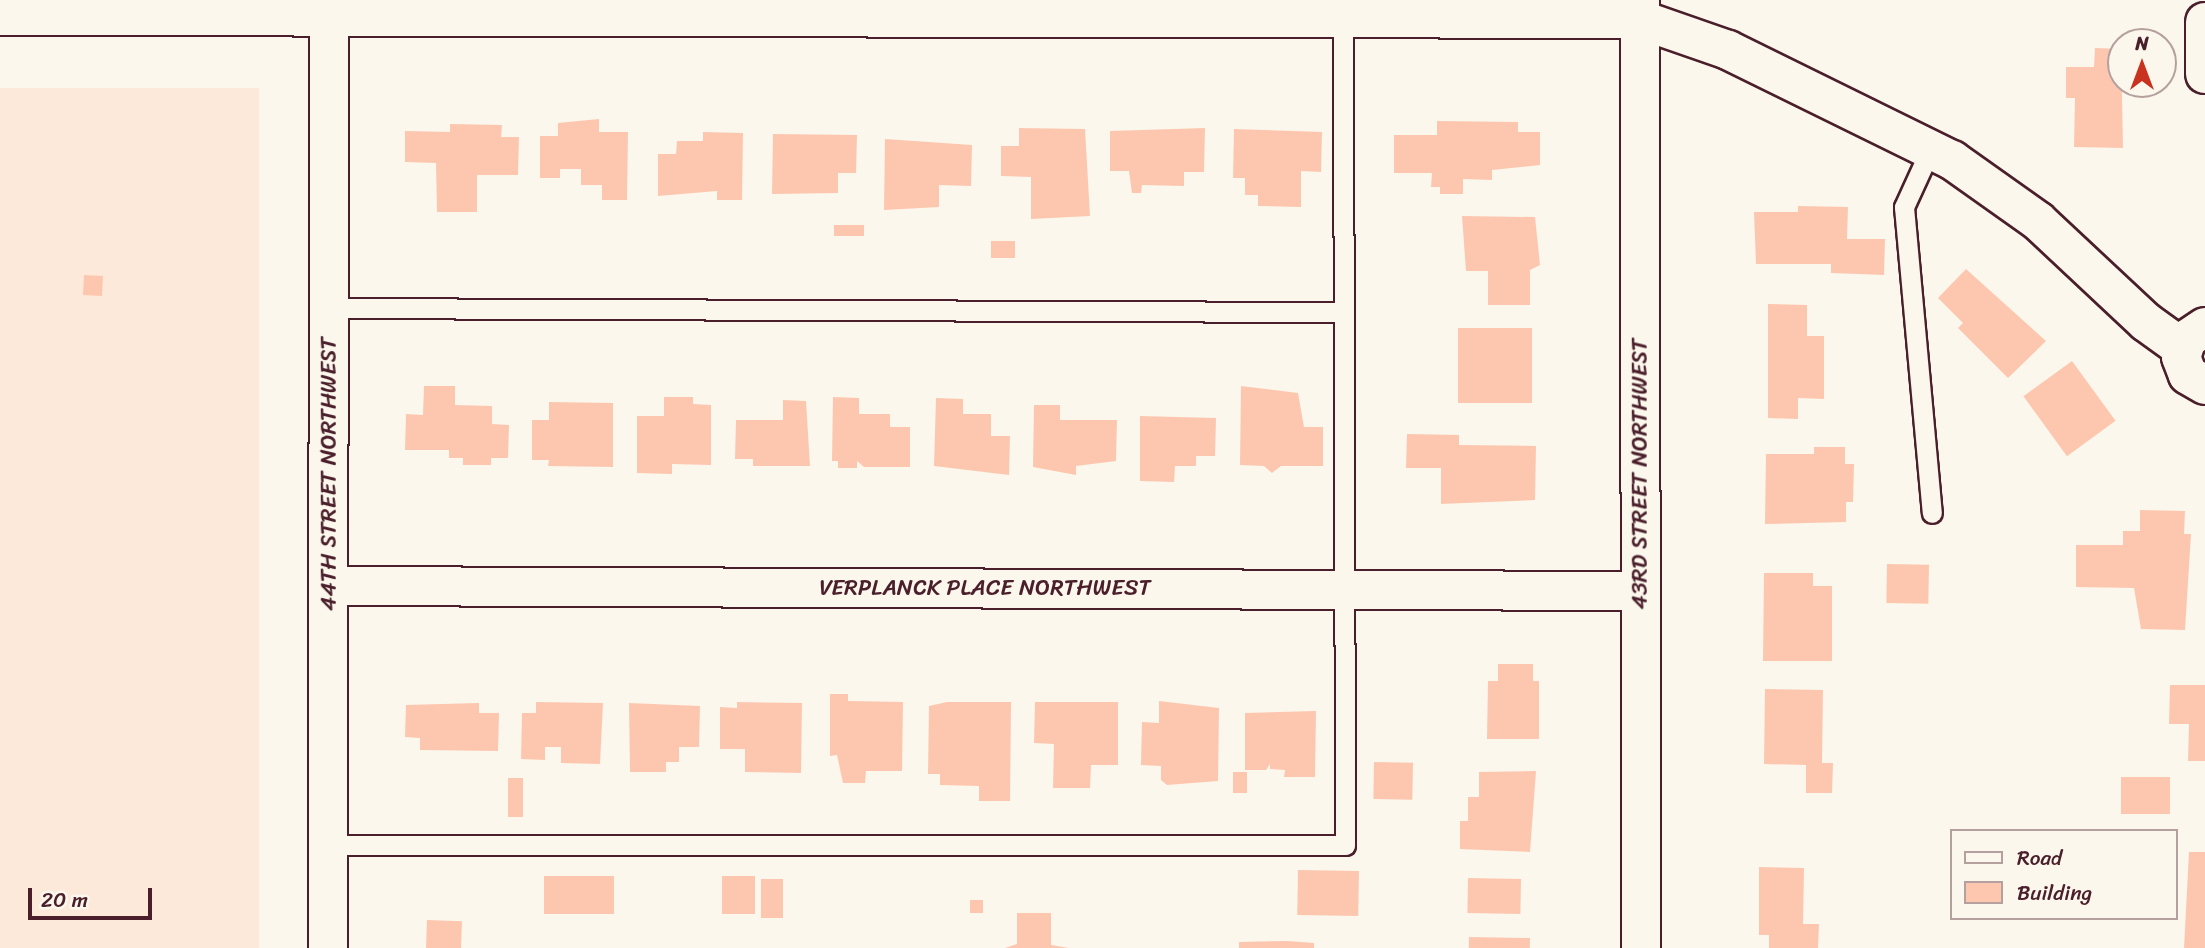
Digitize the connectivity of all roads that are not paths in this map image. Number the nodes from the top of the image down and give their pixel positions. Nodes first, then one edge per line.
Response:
1 (1679, 0) edge
2 (329, 8) edge
3 (1639, 9) edge
4 (0, 16) edge
5 (1343, 18) junction
6 (2205, 22) edge
7 (2205, 75) edge
8 (1931, 148) junction
9 (329, 308) junction
10 (1343, 312) junction
11 (2194, 337) edge
12 (2205, 385) edge
13 (1932, 513) dead end
14 (329, 586) junction
15 (1346, 590) junction
16 (1640, 590) junction
17 (329, 845) junction
18 (328, 948) edge
19 (1641, 948) edge

1 - 3 street
2 - 4 street
2 - 5 street
2 - 9 street, 44TH STREET NORTHWEST
3 - 5 street
3 - 8 street
3 - 16 street, 43RD STREET NORTHWEST
5 - 10 lane
6 - 7 street
8 - 11 street
8 - 13 lane
9 - 10 lane
9 - 14 street, 44TH STREET NORTHWEST
10 - 15 lane
11 - 12 street
14 - 15 street, VERPLANCK PLACE NORTHWEST
14 - 17 street, 44TH STREET NORTHWEST
15 - 16 street, VERPLANCK PLACE NORTHWEST
15 - 17 lane
16 - 19 street, 43RD STREET NORTHWEST
17 - 18 street, 44TH STREET NORTHWEST

